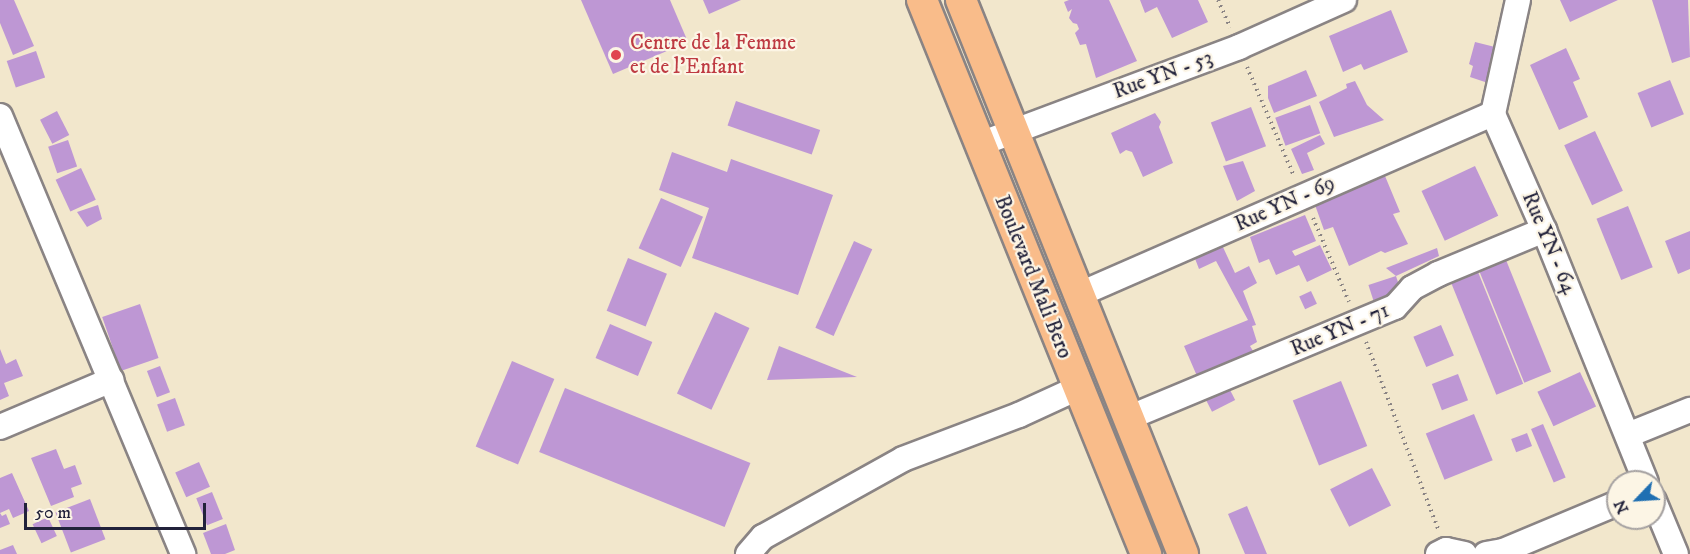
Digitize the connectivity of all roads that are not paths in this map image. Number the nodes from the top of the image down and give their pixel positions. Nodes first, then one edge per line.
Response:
1 (922, 0) edge
2 (961, 0) edge
3 (1344, 0) edge
4 (1518, 0) edge
5 (1493, 114) junction
6 (0, 116) edge
7 (1015, 130) junction
8 (980, 144) junction
9 (1544, 230) junction
10 (1078, 295) junction
11 (111, 380) junction
12 (1078, 388) junction
13 (1690, 410) edge
14 (1128, 418) junction
15 (0, 427) edge
16 (1628, 435) junction
17 (1641, 470) edge
18 (1606, 508) edge
19 (1666, 530) edge
20 (183, 554) edge
21 (748, 554) edge
22 (1146, 554) edge
23 (1184, 554) edge
24 (1486, 554) edge
25 (1676, 554) edge

1 - 8 main road, Boulevard Mali Bero
2 - 7 main road, Boulevard Mali Bero
3 - 7 street, Rue YN - 53
4 - 5 street
5 - 9 street, Rue YN - 64
5 - 10 street, Rue YN - 69
6 - 11 street
7 - 8 street, Rue YN - 53
7 - 10 main road, Boulevard Mali Bero
8 - 12 main road, Boulevard Mali Bero
9 - 14 street, Rue YN - 71
9 - 16 street, Rue YN - 64
10 - 14 main road, Boulevard Mali Bero
11 - 15 street
11 - 20 street
12 - 21 street
12 - 22 main road, Boulevard Mali Bero
13 - 16 street
14 - 23 main road, Boulevard Mali Bero
16 - 17 street, Rue YN - 64
18 - 24 street
19 - 25 street

